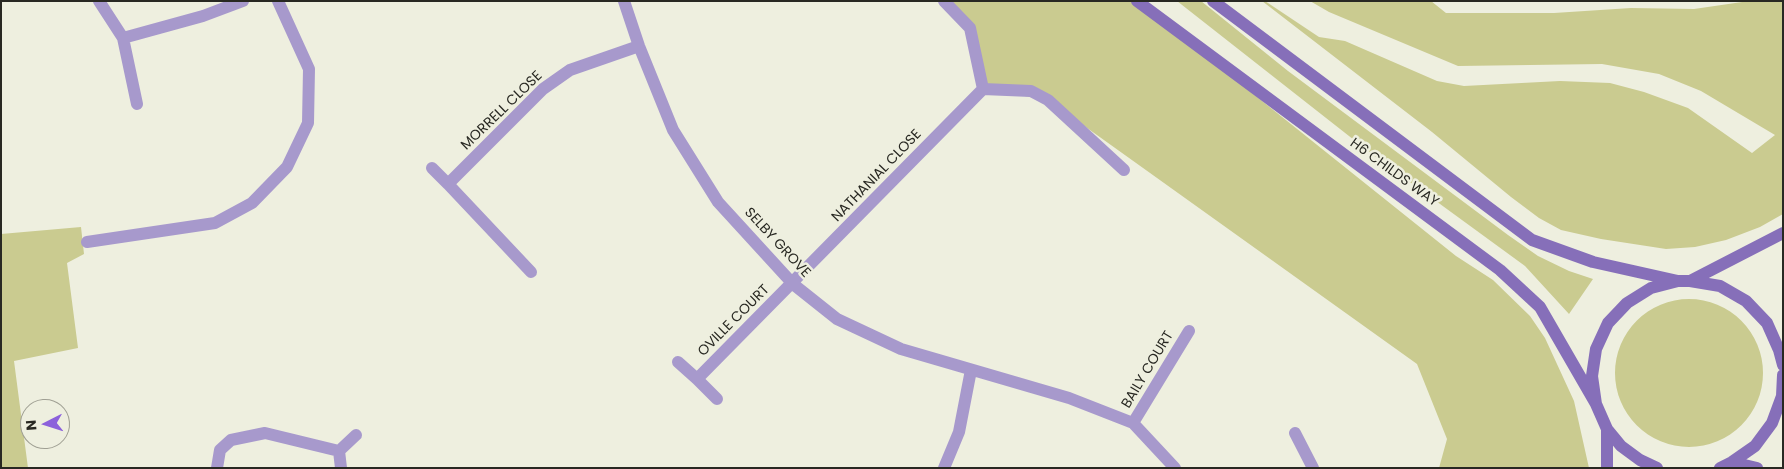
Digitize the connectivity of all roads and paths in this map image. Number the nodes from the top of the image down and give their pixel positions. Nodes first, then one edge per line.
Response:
1 (99, 1) edge
2 (243, 1) edge
3 (278, 1) edge
4 (624, 1) edge
5 (944, 1) edge
6 (1137, 1) edge
7 (1213, 1) edge
8 (123, 38) junction
9 (639, 46) junction
10 (983, 89) junction
11 (137, 104) dead end
12 (432, 168) dead end
13 (1124, 170) dead end
14 (448, 184) junction
15 (1783, 233) edge
16 (87, 242) dead end
17 (531, 272) dead end
18 (1684, 281) junction
19 (792, 284) junction
20 (1188, 331) dead end
21 (1783, 335) edge
22 (1779, 350) junction
23 (678, 362) dead end
24 (1783, 365) edge
25 (971, 370) junction
26 (1783, 375) edge
27 (697, 379) junction
28 (716, 399) dead end
29 (1596, 404) junction
30 (1133, 423) junction
31 (1607, 429) junction
32 (1295, 433) dead end
33 (356, 435) dead end
34 (339, 451) junction
35 (1732, 462) junction
36 (1308, 466) edge
37 (1175, 467) edge
38 (217, 468) edge
39 (340, 468) edge
40 (944, 468) edge
41 (1607, 468) edge
42 (1657, 468) edge
43 (1720, 468) edge
44 (1758, 468) edge

1 - 8 street
2 - 8 street
3 - 16 street
4 - 9 street, SELBY GROVE
5 - 10 street
6 - 29 street, H6 CHILDS WAY
7 - 18 street, H6 CHILDS WAY
8 - 11 street
9 - 14 street, MORRELL CLOSE
9 - 19 street, SELBY GROVE
10 - 13 street
10 - 19 street, NATHANIAL CLOSE
12 - 14 street
14 - 17 street
15 - 18 street
18 - 22 street, H6 CHILDS WAY
18 - 29 street
19 - 25 street, SELBY GROVE
19 - 27 street, OVILLE COURT
20 - 30 street, BAILY COURT
21 - 22 street
22 - 24 street, H6 CHILDS WAY
23 - 27 street, OVILLE COURT
25 - 30 street, SELBY GROVE
25 - 40 street
26 - 35 street
27 - 28 street, OVILLE COURT
29 - 31 street
30 - 37 street, SELBY GROVE
31 - 41 street
31 - 42 street
32 - 36 street
33 - 34 street
34 - 38 street
34 - 39 street
35 - 43 street
35 - 44 street

